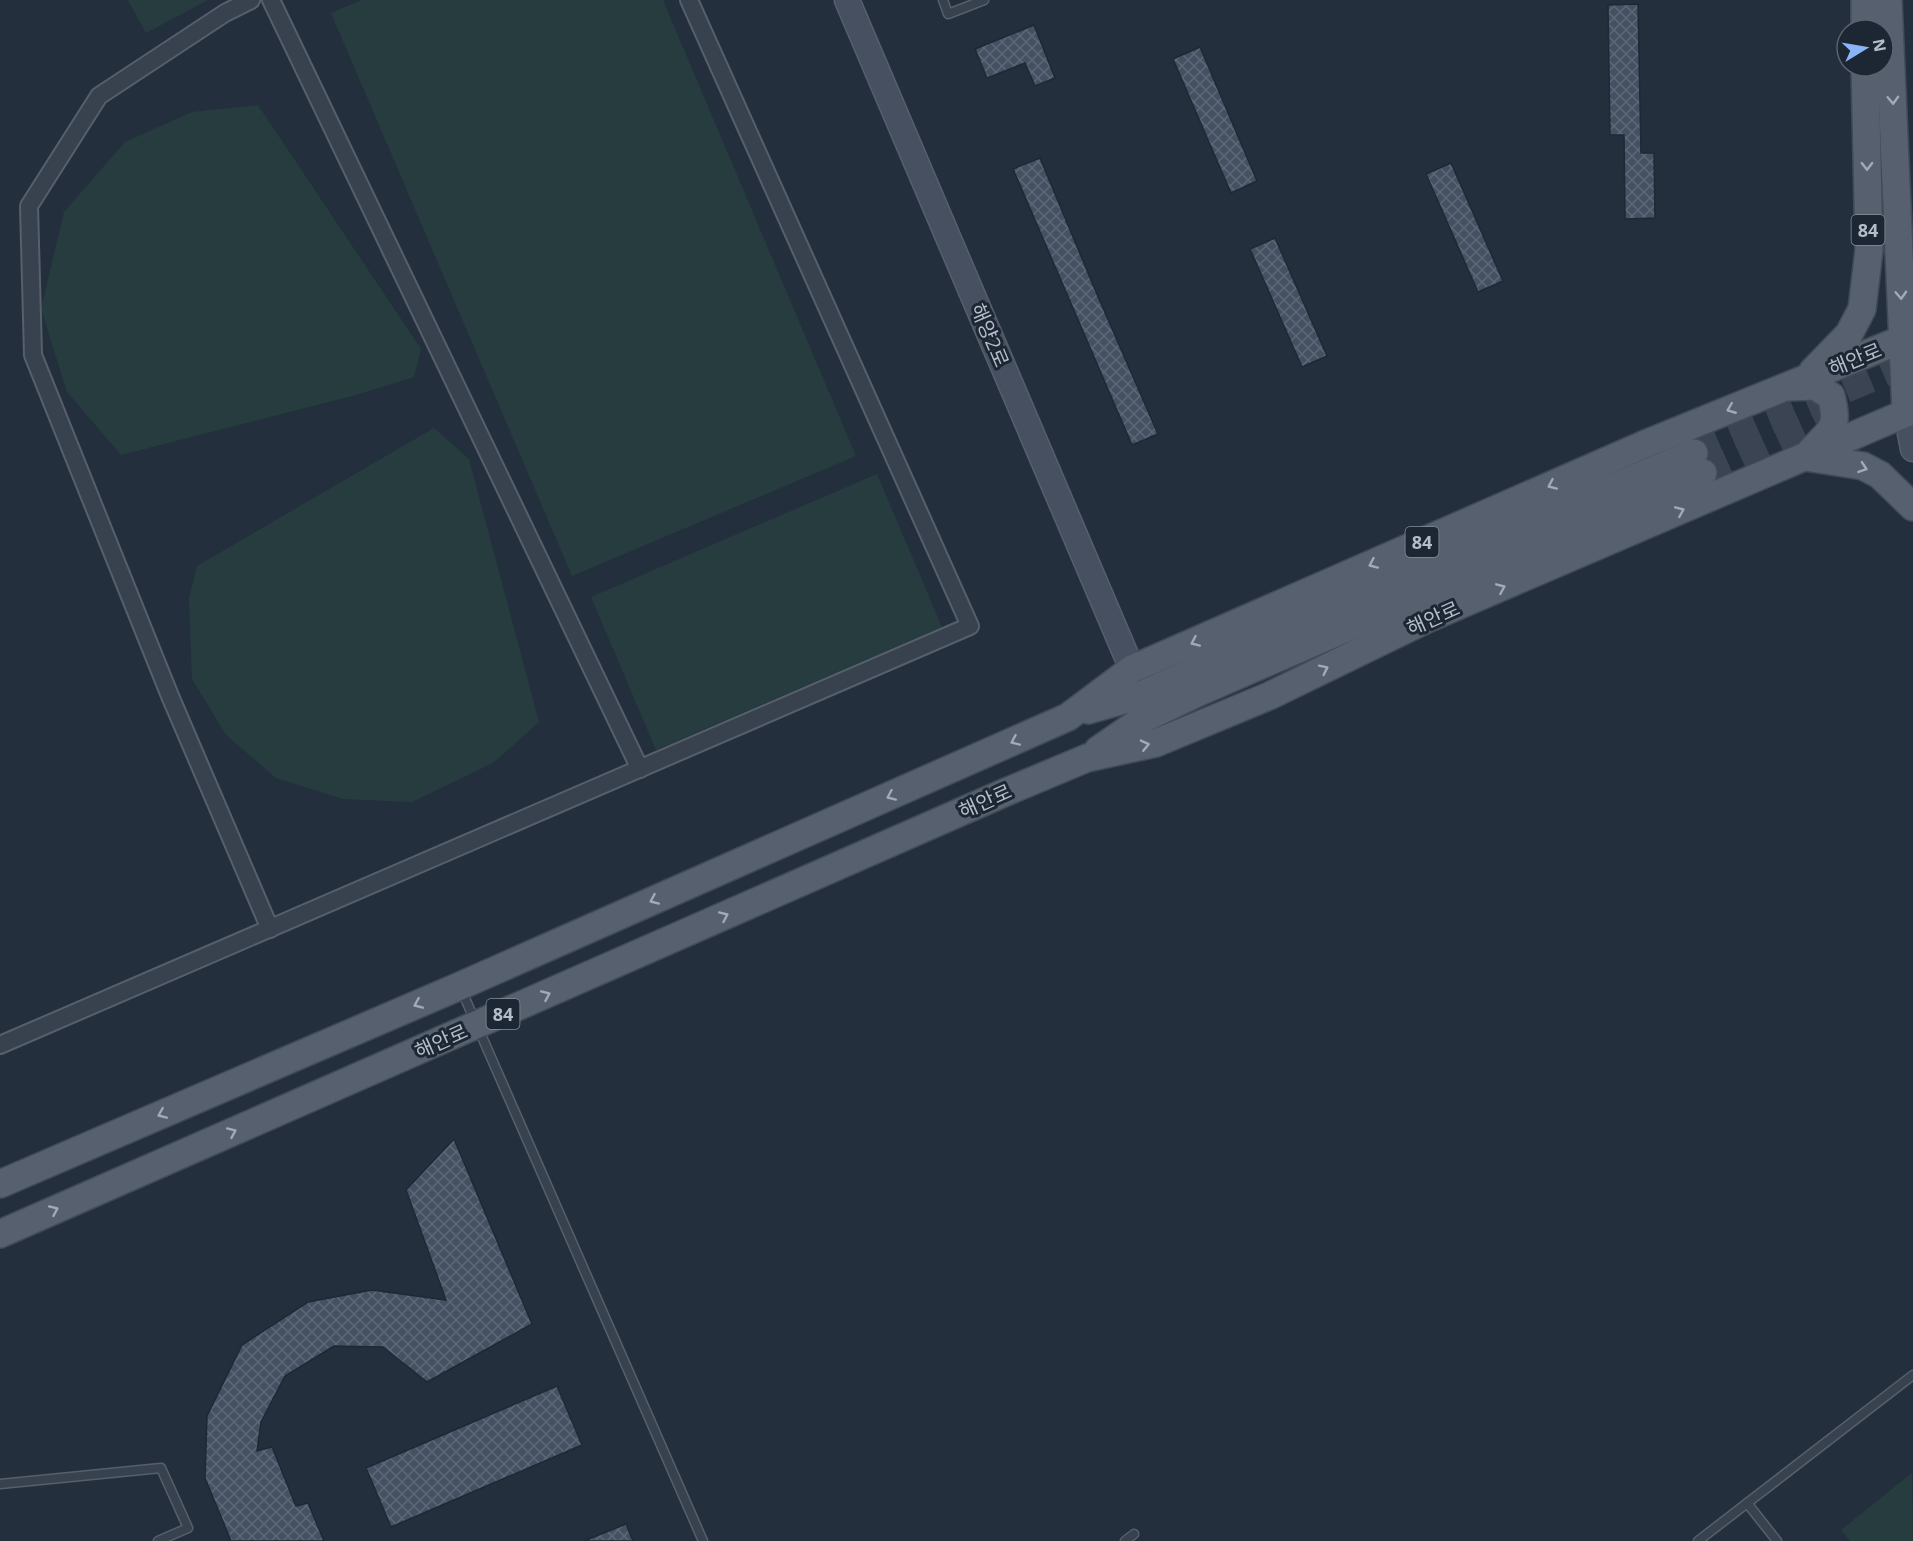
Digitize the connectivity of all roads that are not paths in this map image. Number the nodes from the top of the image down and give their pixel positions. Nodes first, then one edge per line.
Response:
1 (251, 0) edge
2 (271, 0) edge
3 (689, 0) edge
4 (847, 0) edge
5 (943, 0) edge
6 (984, 0) edge
7 (1864, 0) edge
8 (1888, 0) edge
9 (1864, 18) edge
10 (1865, 78) edge
11 (1908, 337) edge
12 (1785, 387) junction
13 (1910, 412) edge
14 (1913, 449) edge
15 (1805, 457) junction
16 (1913, 507) edge
17 (1132, 669) junction
18 (1068, 717) junction
19 (1088, 758) junction
20 (640, 769) junction
21 (270, 929) junction
22 (460, 986) junction
23 (477, 1025) junction
24 (0, 1045) edge
25 (0, 1184) edge
26 (0, 1234) edge
27 (1913, 1375) edge
28 (0, 1484) edge
29 (1747, 1503) junction
30 (1134, 1534) dead end
31 (158, 1541) edge
32 (703, 1541) edge
33 (1125, 1541) edge
34 (1698, 1541) edge
35 (1777, 1541) edge

1 - 21 street
2 - 20 street
3 - 20 street
4 - 17 street, 해양2로
5 - 6 lane
7 - 9 main road
8 -> 11 main road, 해안로 / 84
10 -> 12 main road, 84
11 - 12 main road, 해안로 / 84
11 - 13 main road, 해안로
12 - 15 main road
12 -> 17 main road, 해안로 / 84
13 - 14 street
13 - 15 main road, 해안로 / 84
15 -> 16 main road
19 -> 15 main road, 해안로 / 84
17 - 18 main road, 해안로 / 84
18 - 19 main road
18 -> 22 main road, 해안로 / 84
23 -> 19 main road, 해안로 / 84
20 - 21 street
21 - 24 street
22 - 23 lane
22 -> 25 main road, 해안로 / 84
26 -> 23 main road, 해안로 / 84
23 - 32 lane
27 - 29 lane
28 - 31 lane
29 - 34 lane
29 - 35 lane
30 - 33 lane

